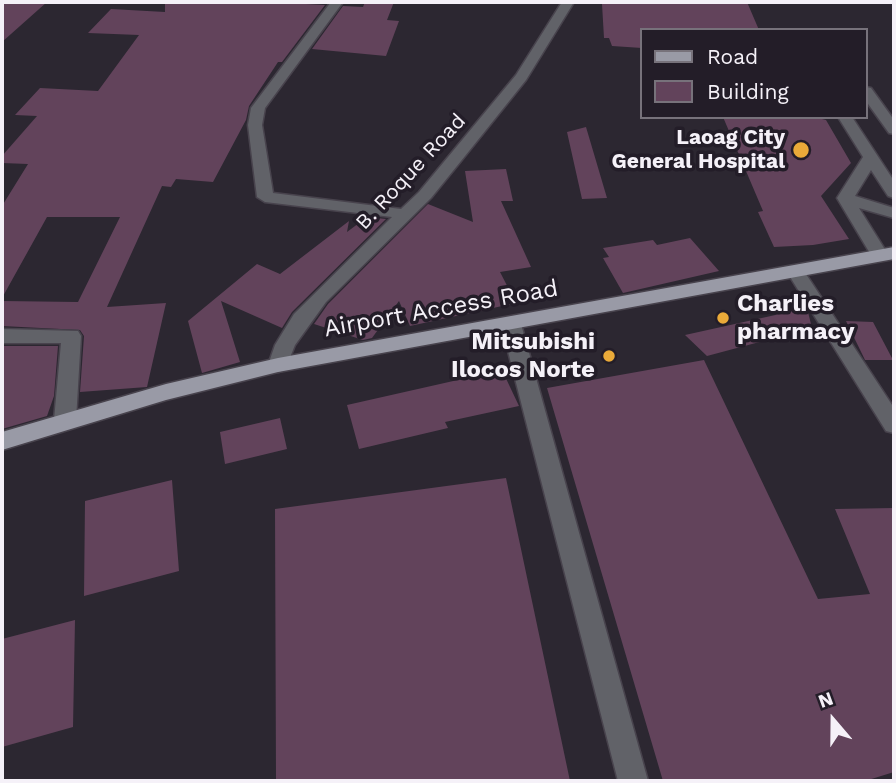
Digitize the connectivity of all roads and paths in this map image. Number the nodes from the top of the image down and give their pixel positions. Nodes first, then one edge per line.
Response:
1 (337, 2) edge
2 (568, 2) edge
3 (868, 95) edge
4 (846, 119) edge
5 (894, 130) edge
6 (870, 159) junction
7 (894, 192) edge
8 (845, 198) junction
9 (894, 213) edge
10 (405, 214) junction
11 (887, 254) edge
12 (796, 272) junction
13 (511, 324) junction
14 (2, 336) edge
15 (278, 365) junction
16 (65, 420) junction
17 (894, 425) edge
18 (2, 441) edge
19 (633, 781) edge

1 - 10 street
2 - 10 street, B. Roque Road
3 - 5 street
4 - 6 street
6 - 7 street
6 - 8 street
8 - 9 street
8 - 11 street
10 - 15 street, B. Roque Road
11 - 12 main road, Airport Access Road
12 - 13 main road, Airport Access Road
12 - 17 street
13 - 15 main road, Airport Access Road
13 - 19 street
14 - 16 street
15 - 16 main road, Airport Access Road
16 - 18 main road, Airport Access Road

